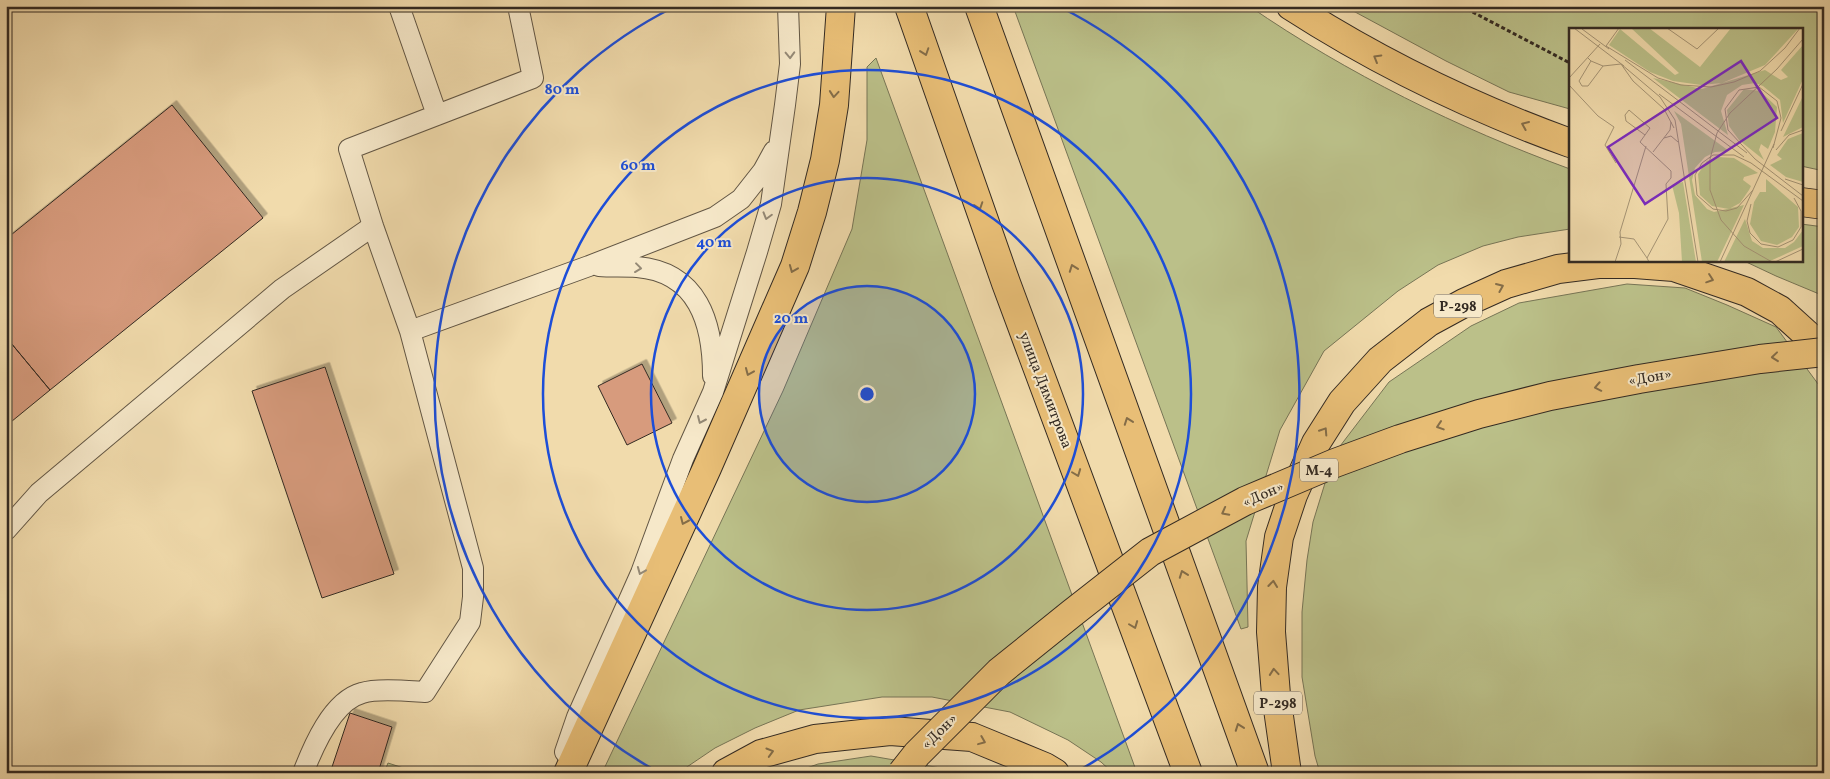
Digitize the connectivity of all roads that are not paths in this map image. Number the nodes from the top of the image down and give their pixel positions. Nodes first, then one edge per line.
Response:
1 (399, 6) edge
2 (518, 6) edge
3 (788, 6) edge
4 (841, 6) edge
5 (909, 6) edge
6 (979, 6) edge
7 (1291, 6) edge
8 (437, 115) junction
9 (779, 140) junction
10 (1569, 143) edge
11 (1802, 202) edge
12 (1824, 205) edge
13 (373, 226) junction
14 (589, 266) junction
15 (410, 332) junction
16 (1824, 351) edge
17 (713, 392) junction
18 (6, 530) edge
19 (303, 773) edge
20 (557, 773) edge
21 (568, 773) edge
22 (726, 773) edge
23 (902, 773) edge
24 (1055, 773) edge
25 (1188, 773) edge
26 (1255, 773) edge
27 (1287, 773) edge

1 - 8 lane
2 - 8 lane
3 -> 9 lane
4 -> 21 main road
5 -> 25 main road, улица Димитрова
26 -> 6 main road
10 -> 7 main road
8 - 13 lane
9 - 14 lane
9 -> 17 lane
11 - 12 main road
13 - 15 lane
13 - 18 lane
14 - 15 lane
14 -> 17 lane
15 - 19 lane
16 -> 23 main road, «Дон» / М-4, bridge
27 -> 16 main road, Р-298
17 -> 20 lane
22 -> 24 main road

